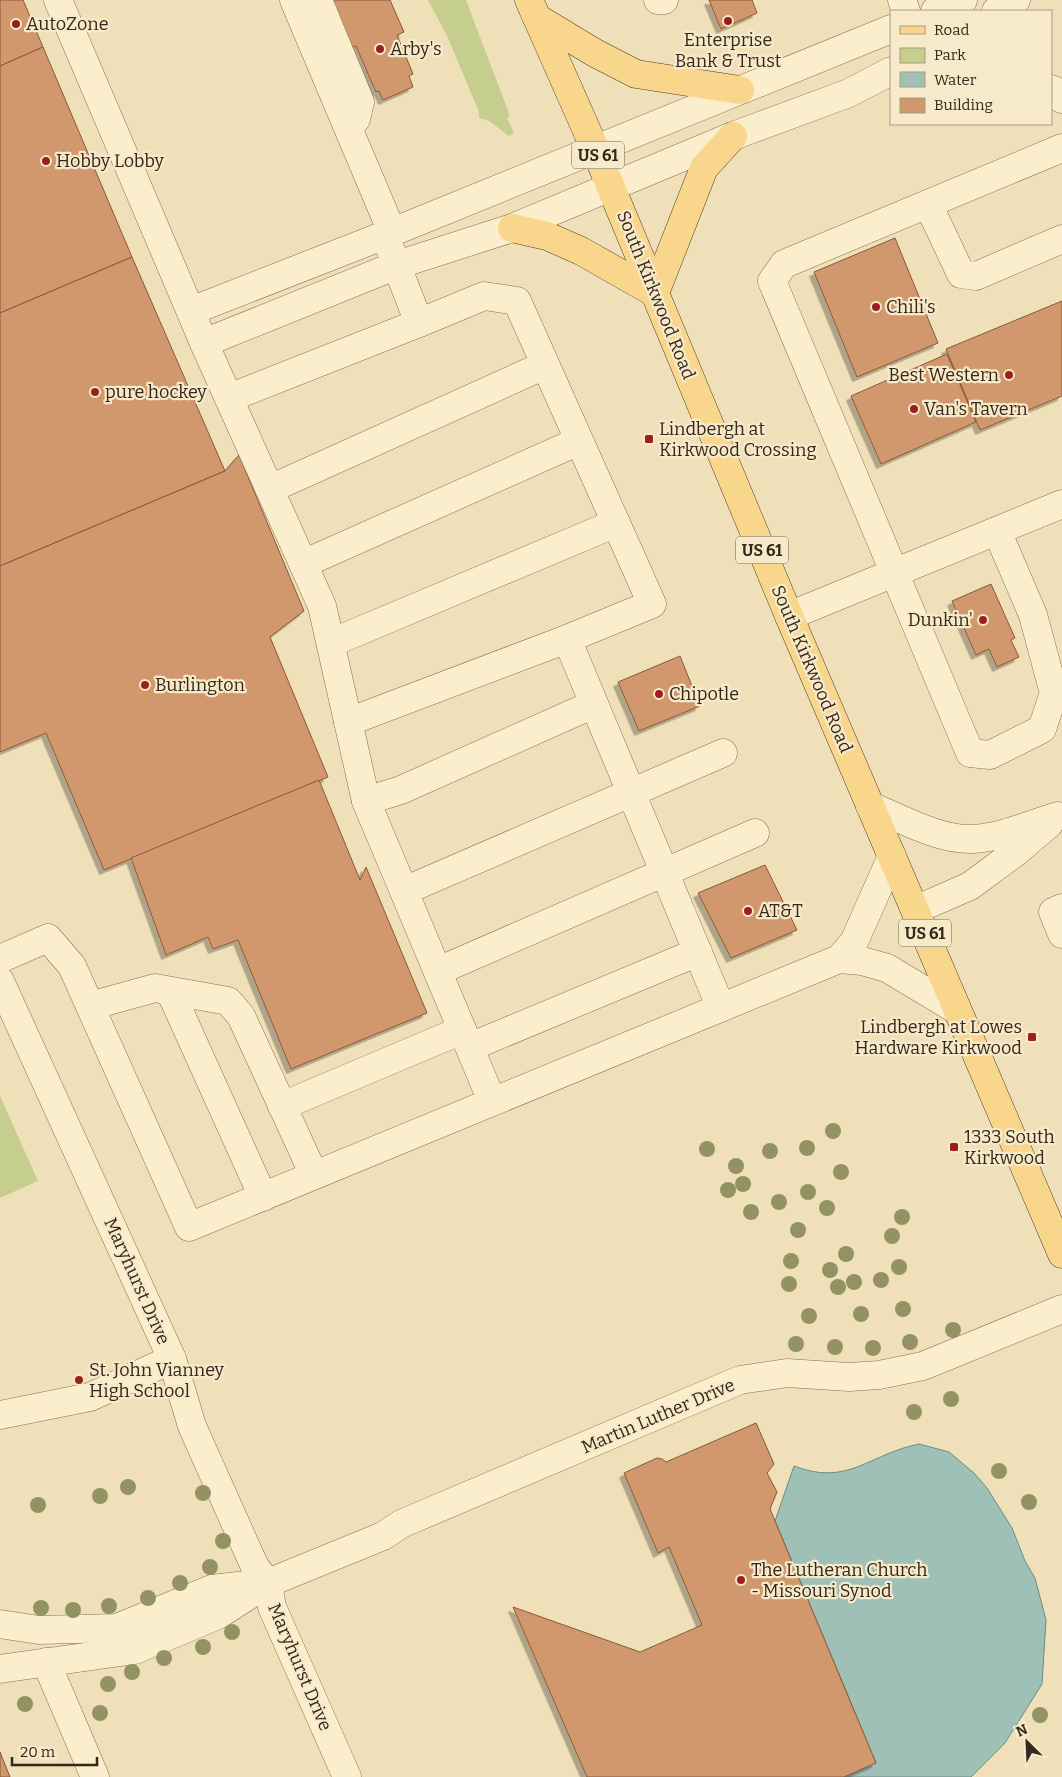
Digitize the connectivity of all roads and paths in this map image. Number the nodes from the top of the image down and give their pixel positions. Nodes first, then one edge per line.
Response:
1 (58, 0) edge
2 (294, 0) edge
3 (318, 0) edge
4 (658, 0) edge
5 (664, 0) edge
6 (963, 0) edge
7 (1016, 0) edge
8 (533, 9) edge
9 (937, 10) edge
10 (998, 10) edge
11 (890, 29) edge
12 (890, 71) edge
13 (1052, 89) edge
14 (740, 90) junction
15 (1062, 99) edge
16 (347, 124) junction
17 (733, 136) junction
18 (1062, 148) edge
19 (595, 149) junction
20 (612, 187) junction
21 (928, 204) junction
22 (512, 228) junction
23 (389, 234) junction
24 (1062, 239) edge
25 (397, 265) junction
26 (655, 293) junction
27 (190, 311) junction
28 (419, 323) junction
29 (204, 343) junction
30 (545, 365) junction
31 (229, 398) junction
32 (580, 441) junction
33 (270, 489) junction
34 (1062, 504) edge
35 (616, 523) junction
36 (997, 531) junction
37 (303, 564) junction
38 (895, 574) junction
39 (790, 616) junction
40 (567, 639) junction
41 (330, 643) junction
42 (594, 704) junction
43 (348, 722) junction
44 (724, 754) dead end
45 (631, 792) junction
46 (366, 801) junction
47 (870, 806) junction
48 (1060, 815) edge
49 (755, 832) dead end
50 (892, 856) junction
51 (664, 871) junction
52 (404, 891) junction
53 (1062, 908) edge
54 (915, 910) junction
55 (1062, 934) edge
56 (698, 952) junction
57 (0, 959) edge
58 (839, 959) junction
59 (438, 971) junction
60 (0, 981) edge
61 (170, 991) junction
62 (90, 1006) junction
63 (721, 1008) junction
64 (957, 1010) junction
65 (466, 1038) junction
66 (492, 1101) junction
67 (282, 1106) junction
68 (314, 1175) junction
69 (262, 1197) junction
70 (1062, 1254) edge
71 (1062, 1309) edge
72 (172, 1359) junction
73 (0, 1415) edge
74 (268, 1583) junction
75 (0, 1624) edge
76 (46, 1662) junction
77 (0, 1669) edge
78 (95, 1777) edge
79 (347, 1777) edge

1 - 27 street
2 - 16 street
3 - 16 street
4 - 5 street
6 - 9 street
7 - 10 street
8 - 14 main road
8 - 19 main road, South Kirkwood Road / US 61
11 - 14 street
12 - 17 street
13 - 15 street
14 - 19 street
16 - 23 street
17 - 20 street
17 - 26 main road
18 - 21 street
19 - 20 main road, South Kirkwood Road / US 61
19 - 23 street
20 - 22 street
20 - 26 main road, South Kirkwood Road / US 61
21 - 24 street
21 - 38 street
22 - 25 street
22 - 26 main road
23 - 25 street
23 - 27 street
25 - 28 street
25 - 29 street
26 - 39 main road, South Kirkwood Road / US 61
27 - 29 street
28 - 30 street
28 - 31 street
29 - 31 street
30 - 32 street
30 - 33 street
31 - 33 street
32 - 35 street
32 - 37 street
33 - 37 street
34 - 36 street
35 - 40 street
35 - 41 street
36 - 38 street
36 - 38 street
37 - 41 street
38 - 39 street
39 - 47 main road, South Kirkwood Road / US 61
40 - 42 street
40 - 43 street
41 - 43 street
42 - 45 street
42 - 46 street
43 - 46 street
44 - 45 street
45 - 51 street
45 - 52 street
46 - 52 street
47 - 48 street
47 - 50 main road, South Kirkwood Road / US 61
48 - 54 street
49 - 51 street
50 - 54 main road, South Kirkwood Road / US 61
50 - 58 street
51 - 56 street
51 - 59 street
52 - 59 street
53 - 55 street
54 - 64 main road, South Kirkwood Road / US 61
56 - 63 street
56 - 65 street
57 - 62 street
58 - 63 street
58 - 64 street
59 - 65 street
60 - 72 street, Maryhurst Drive
61 - 62 street
61 - 67 street
61 - 69 street
62 - 69 street
63 - 66 street
64 - 70 main road, South Kirkwood Road / US 61
65 - 66 street
65 - 67 street
66 - 68 street
67 - 68 street
68 - 69 street
71 - 74 street, Martin Luther Drive
72 - 73 street
72 - 74 street, Maryhurst Drive
74 - 75 street, Martin Luther Drive
74 - 76 street, Martin Luther Drive
74 - 79 street, Maryhurst Drive
76 - 77 street, Martin Luther Drive
76 - 78 street

